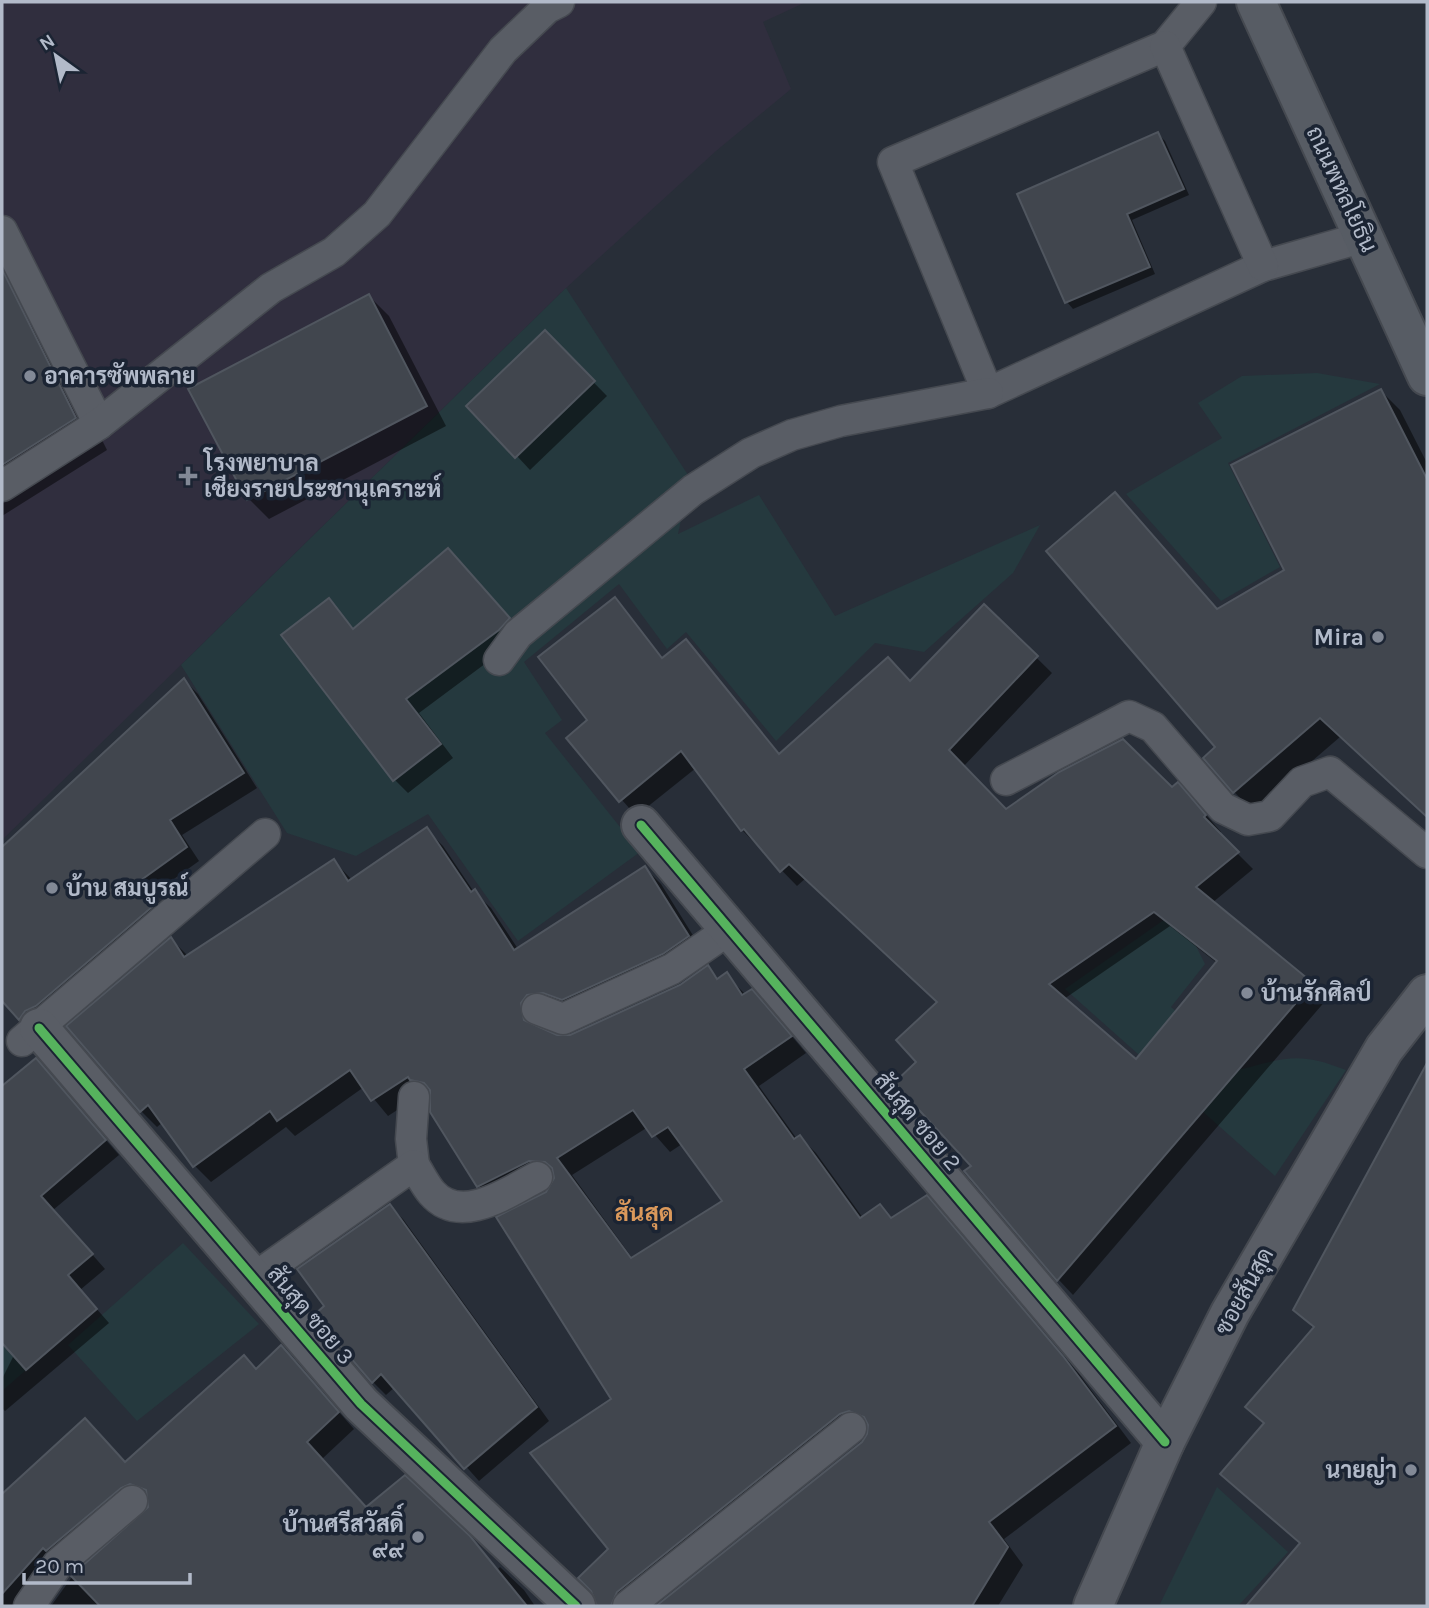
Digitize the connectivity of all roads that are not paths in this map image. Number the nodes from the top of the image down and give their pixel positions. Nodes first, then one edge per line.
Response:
1 (559, 2) edge
2 (1201, 2) edge
3 (1256, 2) edge
4 (1165, 46) junction
5 (2, 231) edge
6 (1364, 237) junction
7 (1263, 266) junction
8 (1427, 376) edge
9 (988, 393) junction
10 (99, 424) junction
11 (2, 486) edge
12 (499, 660) dead end
13 (1006, 780) dead end
14 (641, 825) dead end
15 (265, 834) dead end
16 (1427, 853) edge
17 (730, 929) junction
18 (1427, 994) edge
19 (537, 1009) dead end
20 (31, 1034) joint
21 (414, 1097) dead end
22 (414, 1165) junction
23 (537, 1177) dead end
24 (254, 1278) junction
25 (851, 1428) dead end
26 (1165, 1442) junction
27 (132, 1501) dead end
28 (29, 1606) edge
29 (576, 1606) edge
30 (628, 1606) edge
31 (1093, 1606) edge

1 - 10 lane
2 - 4 lane
3 - 6 main road, ถนนพหลโยธิน
4 - 7 lane
4 - 9 lane
5 - 10 lane
6 - 7 lane
6 - 8 main road, ถนนพหลโยธิน
7 - 9 lane
9 - 12 lane
10 - 11 lane
13 - 16 lane
14 - 17 street, สันสุด ซอย 2
15 - 20 lane, สันสุด ซอย 3
17 - 19 lane
17 - 26 street, สันสุด ซอย 2
18 - 26 street, ซอยสันสุด
20 - 24 street, สันสุด ซอย 3
21 - 22 lane
22 - 23 lane
22 - 24 lane
24 - 29 street, สันสุด ซอย 3
25 - 30 lane
26 - 31 street, ซอยสันสุด
27 - 28 lane

